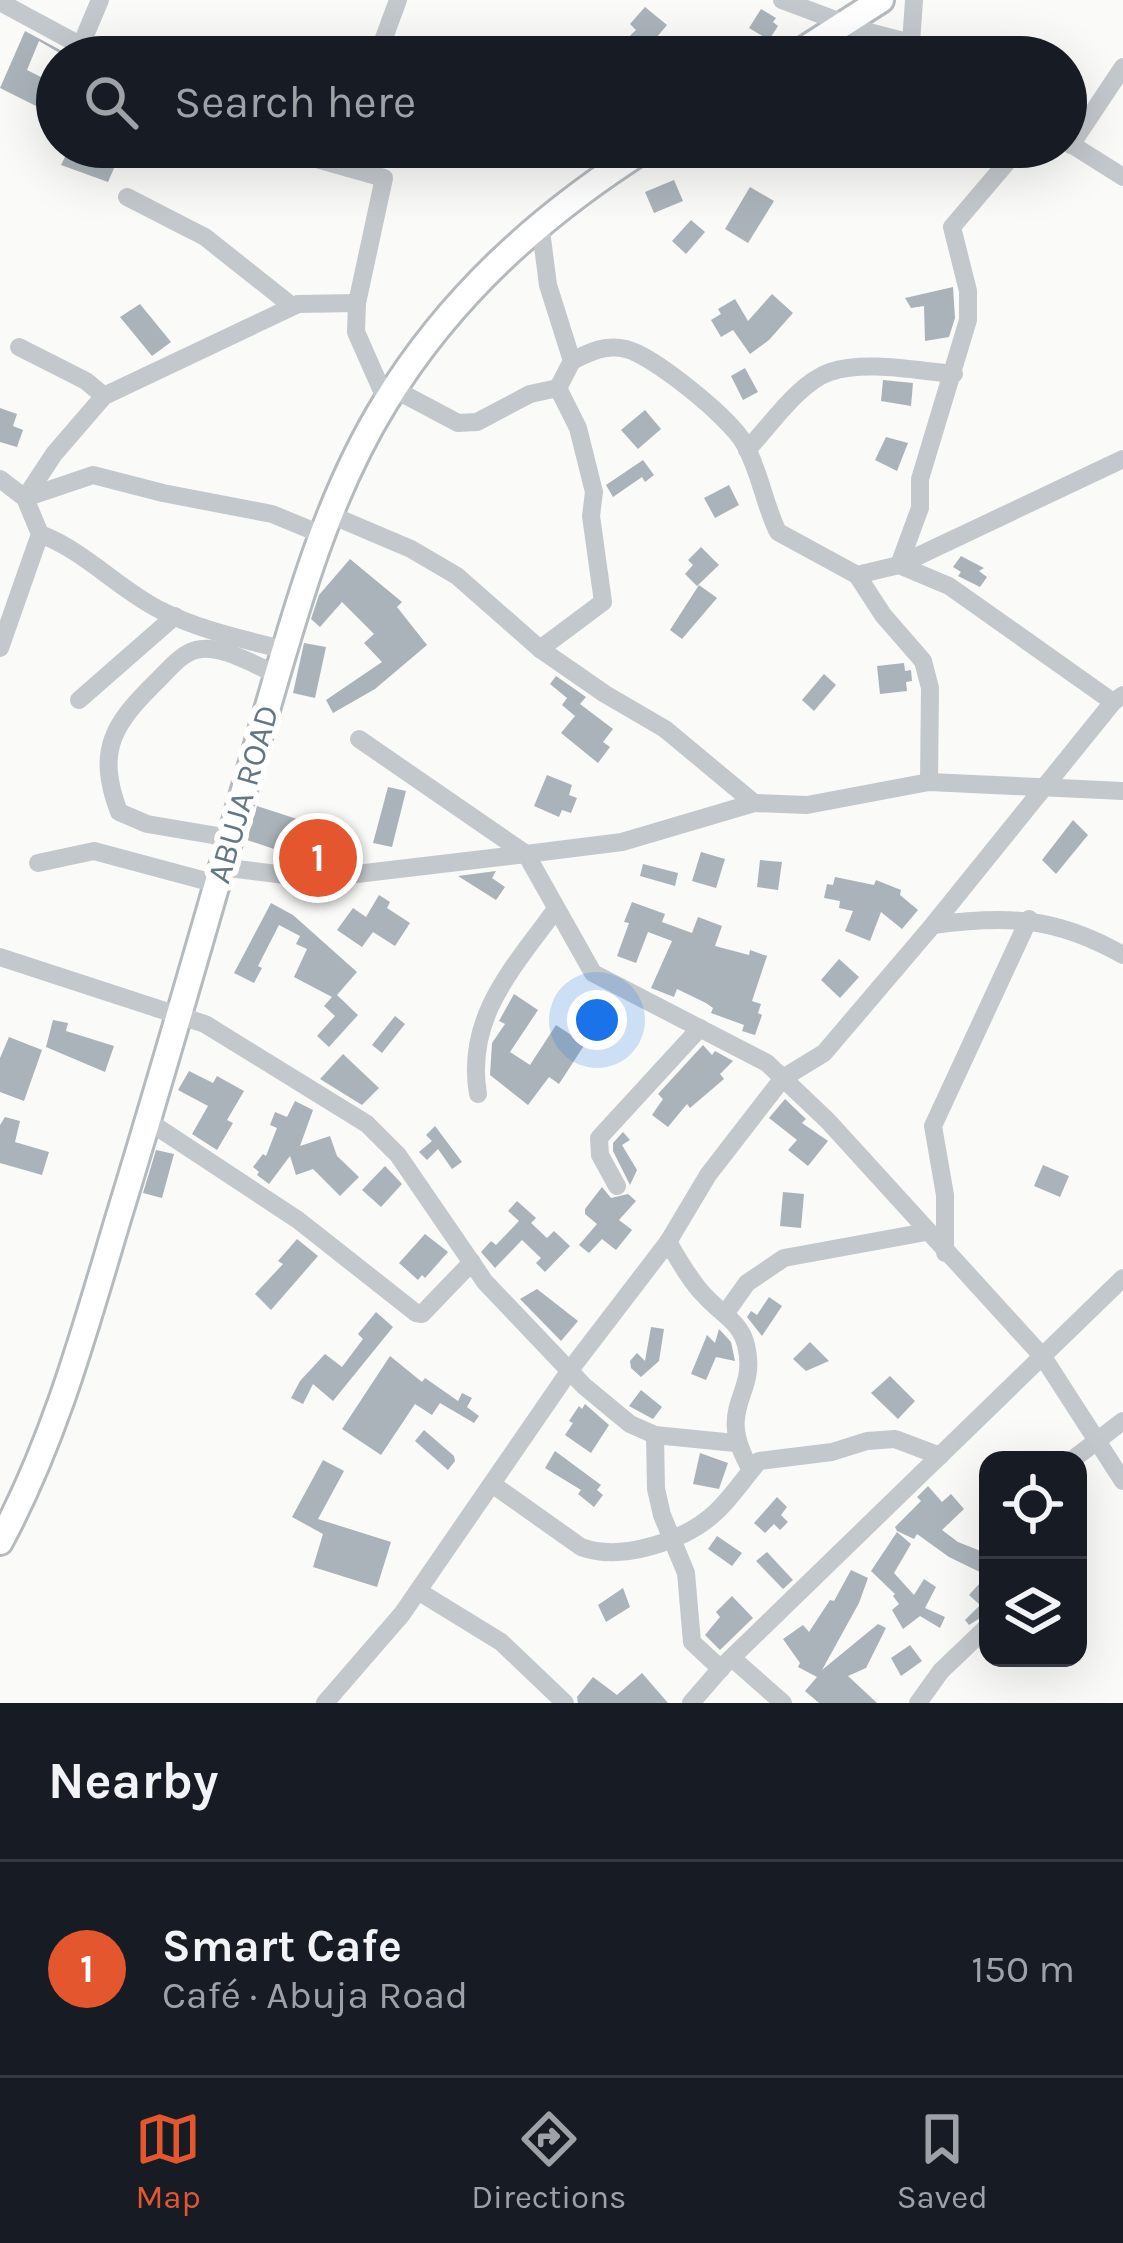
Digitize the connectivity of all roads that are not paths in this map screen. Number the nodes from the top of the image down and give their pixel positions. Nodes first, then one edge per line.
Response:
1 (100, 0) edge
2 (398, 0) edge
3 (782, 0) edge
4 (880, 0) edge
5 (914, 0) edge
6 (0, 2) edge
7 (851, 11) edge
8 (64, 36) edge
9 (85, 36) edge
10 (384, 36) edge
11 (818, 36) edge
12 (897, 36) edge
13 (911, 36) edge
14 (1123, 67) edge
15 (1087, 117) edge
16 (1087, 155) edge
17 (358, 168) edge
18 (618, 168) edge
19 (1002, 168) edge
20 (1123, 177) edge
21 (127, 197) dead end
22 (540, 223) junction
23 (357, 302) junction
24 (292, 306) junction
25 (19, 347) dead end
26 (572, 361) junction
27 (954, 374) junction
28 (558, 388) junction
29 (390, 395) junction
30 (104, 396) junction
31 (747, 450) junction
32 (1123, 459) edge
33 (0, 479) edge
34 (26, 498) junction
35 (327, 525) junction
36 (40, 535) junction
37 (899, 565) junction
38 (857, 575) junction
39 (175, 616) junction
40 (0, 648) edge
41 (540, 649) junction
42 (282, 663) junction
43 (1118, 698) edge
44 (79, 700) dead end
45 (359, 739) dead end
46 (929, 782) junction
47 (1048, 785) junction
48 (1123, 791) edge
49 (754, 803) junction
50 (230, 838) junction
51 (526, 854) junction
52 (38, 863) dead end
53 (219, 875) junction
54 (556, 909) junction
55 (1030, 919) junction
56 (933, 925) junction
57 (1123, 955) edge
58 (0, 957) edge
59 (181, 1014) junction
60 (700, 1028) junction
61 (783, 1078) junction
62 (478, 1094) dead end
63 (148, 1121) junction
64 (617, 1186) dead end
65 (926, 1232) junction
66 (668, 1242) junction
67 (945, 1253) junction
68 (472, 1262) junction
69 (1120, 1287) edge
70 (725, 1314) junction
71 (1043, 1357) junction
72 (570, 1370) junction
73 (1123, 1421) edge
74 (655, 1435) junction
75 (1097, 1440) junction
76 (735, 1443) junction
77 (1083, 1451) edge
78 (940, 1456) junction
79 (751, 1470) junction
80 (1123, 1481) edge
81 (492, 1484) junction
82 (674, 1537) junction
83 (0, 1542) edge
84 (418, 1592) junction
85 (979, 1635) edge
86 (726, 1663) junction
87 (325, 1703) edge
88 (565, 1703) edge
89 (691, 1703) edge
90 (783, 1703) edge
91 (918, 1703) edge

1 - 9 street
2 - 10 street
3 - 7 street
4 - 7 main road
5 - 13 street
6 - 8 street
7 - 11 main road
7 - 12 street
14 - 15 street
16 - 20 street
17 - 23 street
18 - 22 main road, ABUJA ROAD
19 - 27 street
21 - 24 street
22 - 26 street
22 - 29 main road, ABUJA ROAD
23 - 24 street
23 - 29 street
24 - 30 street
25 - 30 street
26 - 28 street
26 - 31 street
27 - 31 street
27 - 37 street
28 - 29 street
28 - 41 street
29 - 35 main road, ABUJA ROAD
30 - 34 street
31 - 38 street
32 - 37 street
33 - 34 street
34 - 35 street
34 - 36 street
35 - 41 street
35 - 42 main road, ABUJA ROAD
36 - 39 street
36 - 40 street
37 - 38 street
37 - 43 street
38 - 46 street
39 - 42 street
39 - 44 street
41 - 49 street
42 - 50 main road, ABUJA ROAD
42 - 50 street
43 - 47 street
45 - 51 street
46 - 47 street
46 - 49 street
47 - 48 street
47 - 56 street
49 - 51 street
50 - 53 main road, ABUJA ROAD
51 - 53 street
51 - 54 street
52 - 53 street
53 - 59 main road, ABUJA ROAD
54 - 60 street
54 - 62 street
55 - 56 street
55 - 57 street
55 - 67 street
56 - 61 street
58 - 59 street
59 - 63 main road, ABUJA ROAD
59 - 68 street
60 - 61 street
60 - 64 street
61 - 65 street
61 - 66 street
63 - 68 street
63 - 83 main road, ABUJA ROAD
65 - 67 street
65 - 70 street
66 - 70 street
66 - 72 street
67 - 71 street
68 - 72 street
69 - 71 street
70 - 76 street
71 - 75 street
71 - 78 street
72 - 74 street
72 - 81 street
73 - 75 street
74 - 76 street
74 - 82 street
75 - 77 street
75 - 80 street
76 - 79 street
78 - 79 street
78 - 86 street
79 - 82 street
81 - 82 street
81 - 84 street
82 - 86 street
84 - 87 street
84 - 88 street
85 - 91 street
86 - 89 street
86 - 90 street

